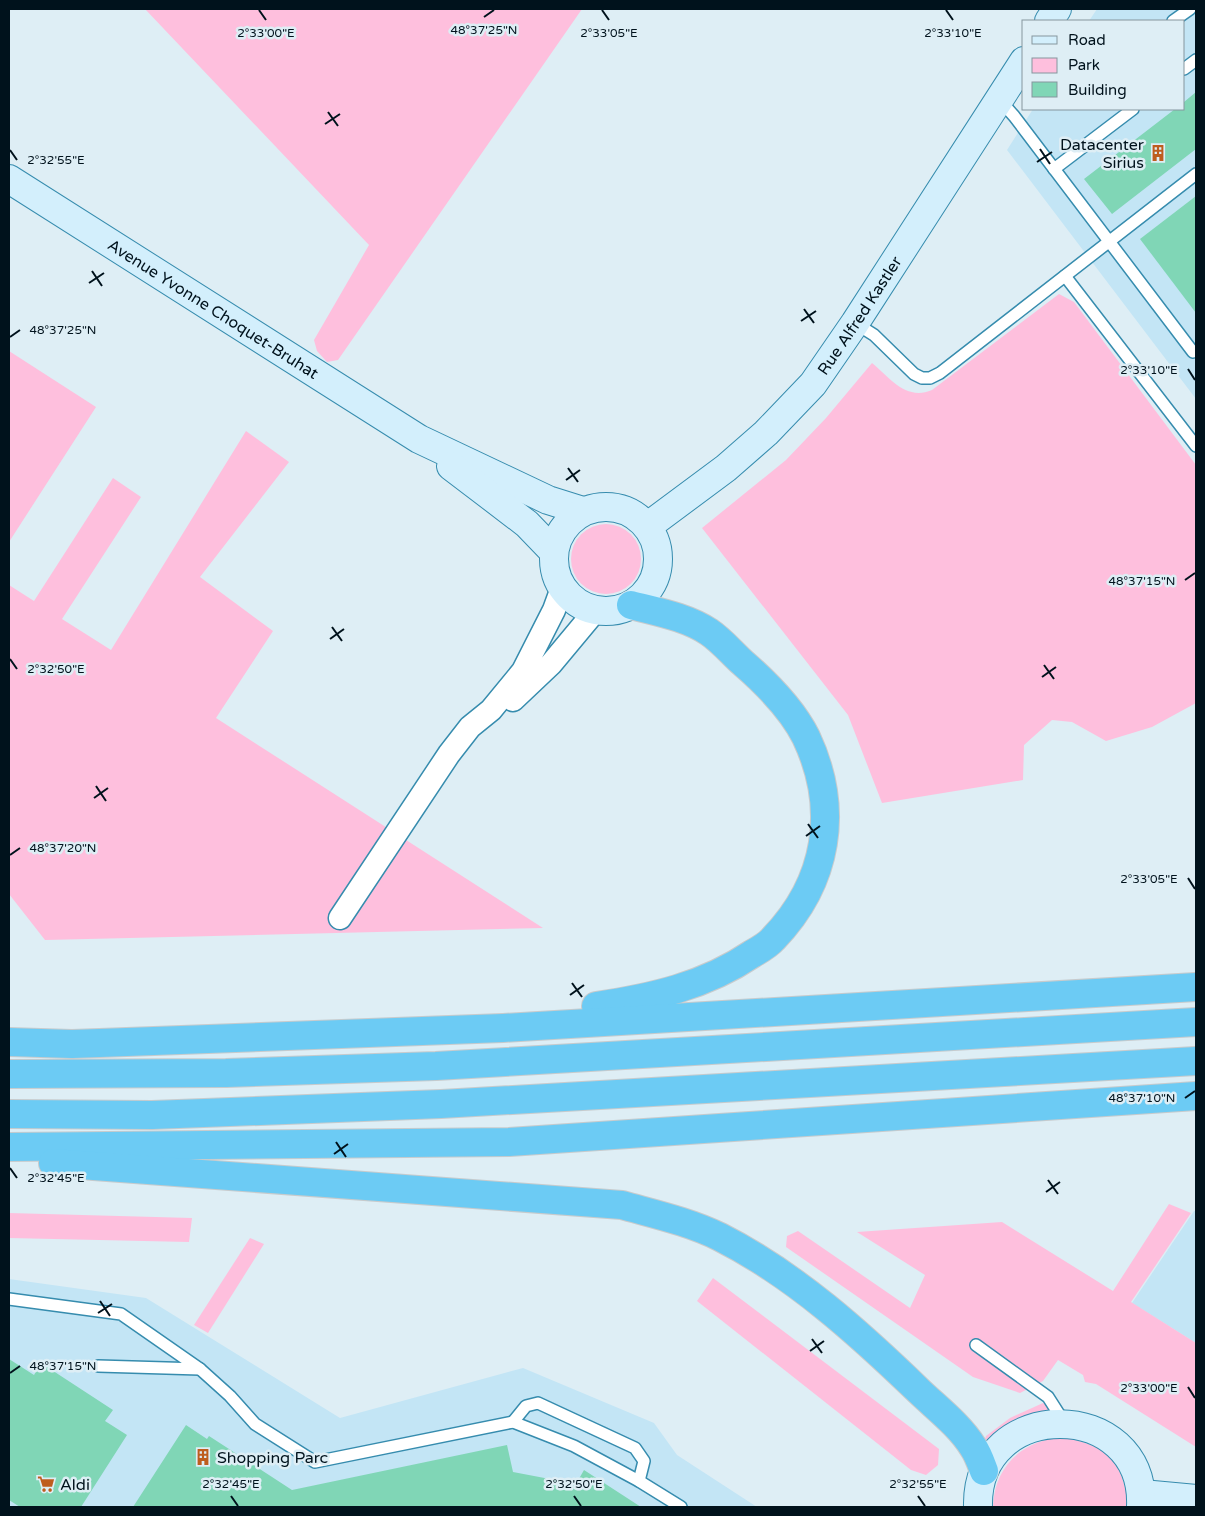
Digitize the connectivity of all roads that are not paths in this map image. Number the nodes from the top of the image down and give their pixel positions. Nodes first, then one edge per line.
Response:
1 (1057, 9) edge
2 (1190, 9) edge
3 (1050, 20) edge
4 (1174, 20) edge
5 (1196, 60) edge
6 (1185, 69) edge
7 (1014, 82) edge
8 (1132, 110) edge
9 (1054, 169) junction
10 (1196, 174) edge
11 (9, 179) edge
12 (1109, 242) junction
13 (1065, 276) junction
14 (855, 323) junction
15 (1193, 352) dead end
16 (419, 439) junction
17 (1196, 446) edge
18 (583, 510) junction
19 (648, 526) junction
20 (553, 551) junction
21 (562, 588) junction
22 (631, 605) junction
23 (596, 610) junction
24 (492, 710) junction
25 (340, 918) dead end
26 (1196, 987) edge
27 (1196, 1022) edge
28 (503, 1028) junction
29 (9, 1042) edge
30 (1196, 1061) edge
31 (9, 1074) edge
32 (1196, 1096) edge
33 (9, 1114) edge
34 (9, 1148) edge
35 (9, 1299) edge
36 (976, 1345) dead end
37 (98, 1366) dead end
38 (200, 1369) junction
39 (513, 1422) junction
40 (1064, 1422) junction
41 (984, 1471) junction
42 (639, 1481) junction
43 (1196, 1499) edge
44 (1142, 1500) edge
45 (681, 1507) edge
46 (978, 1507) edge

1 - 3 street
2 - 4 lane
5 - 6 lane
7 - 9 lane
7 - 14 street, Rue Alfred Kastler
8 - 9 lane
9 - 12 lane
10 - 12 lane
11 - 16 street, Avenue Yvonne Choquet-Bruhat
12 - 13 lane
12 - 15 lane
13 - 14 lane
13 - 17 lane
14 - 19 street, Rue Alfred Kastler
16 - 18 street, Avenue Yvonne Choquet-Bruhat
16 - 20 street, Avenue Yvonne Choquet-Bruhat
18 - 19 street
18 - 20 street
19 - 22 street
20 - 21 street
21 - 23 street
21 - 24 street
22 - 23 street
22 - 28 highway
23 - 24 street
24 - 25 street
26 - 28 highway
27 - 31 highway
28 - 29 highway
30 - 33 highway
32 - 34 highway
34 - 41 highway
35 - 38 lane
36 - 40 lane
37 - 38 lane
38 - 39 lane
39 - 42 lane
39 - 42 lane
40 - 41 street
40 - 44 street
41 - 46 street
42 - 45 lane
43 - 44 street

